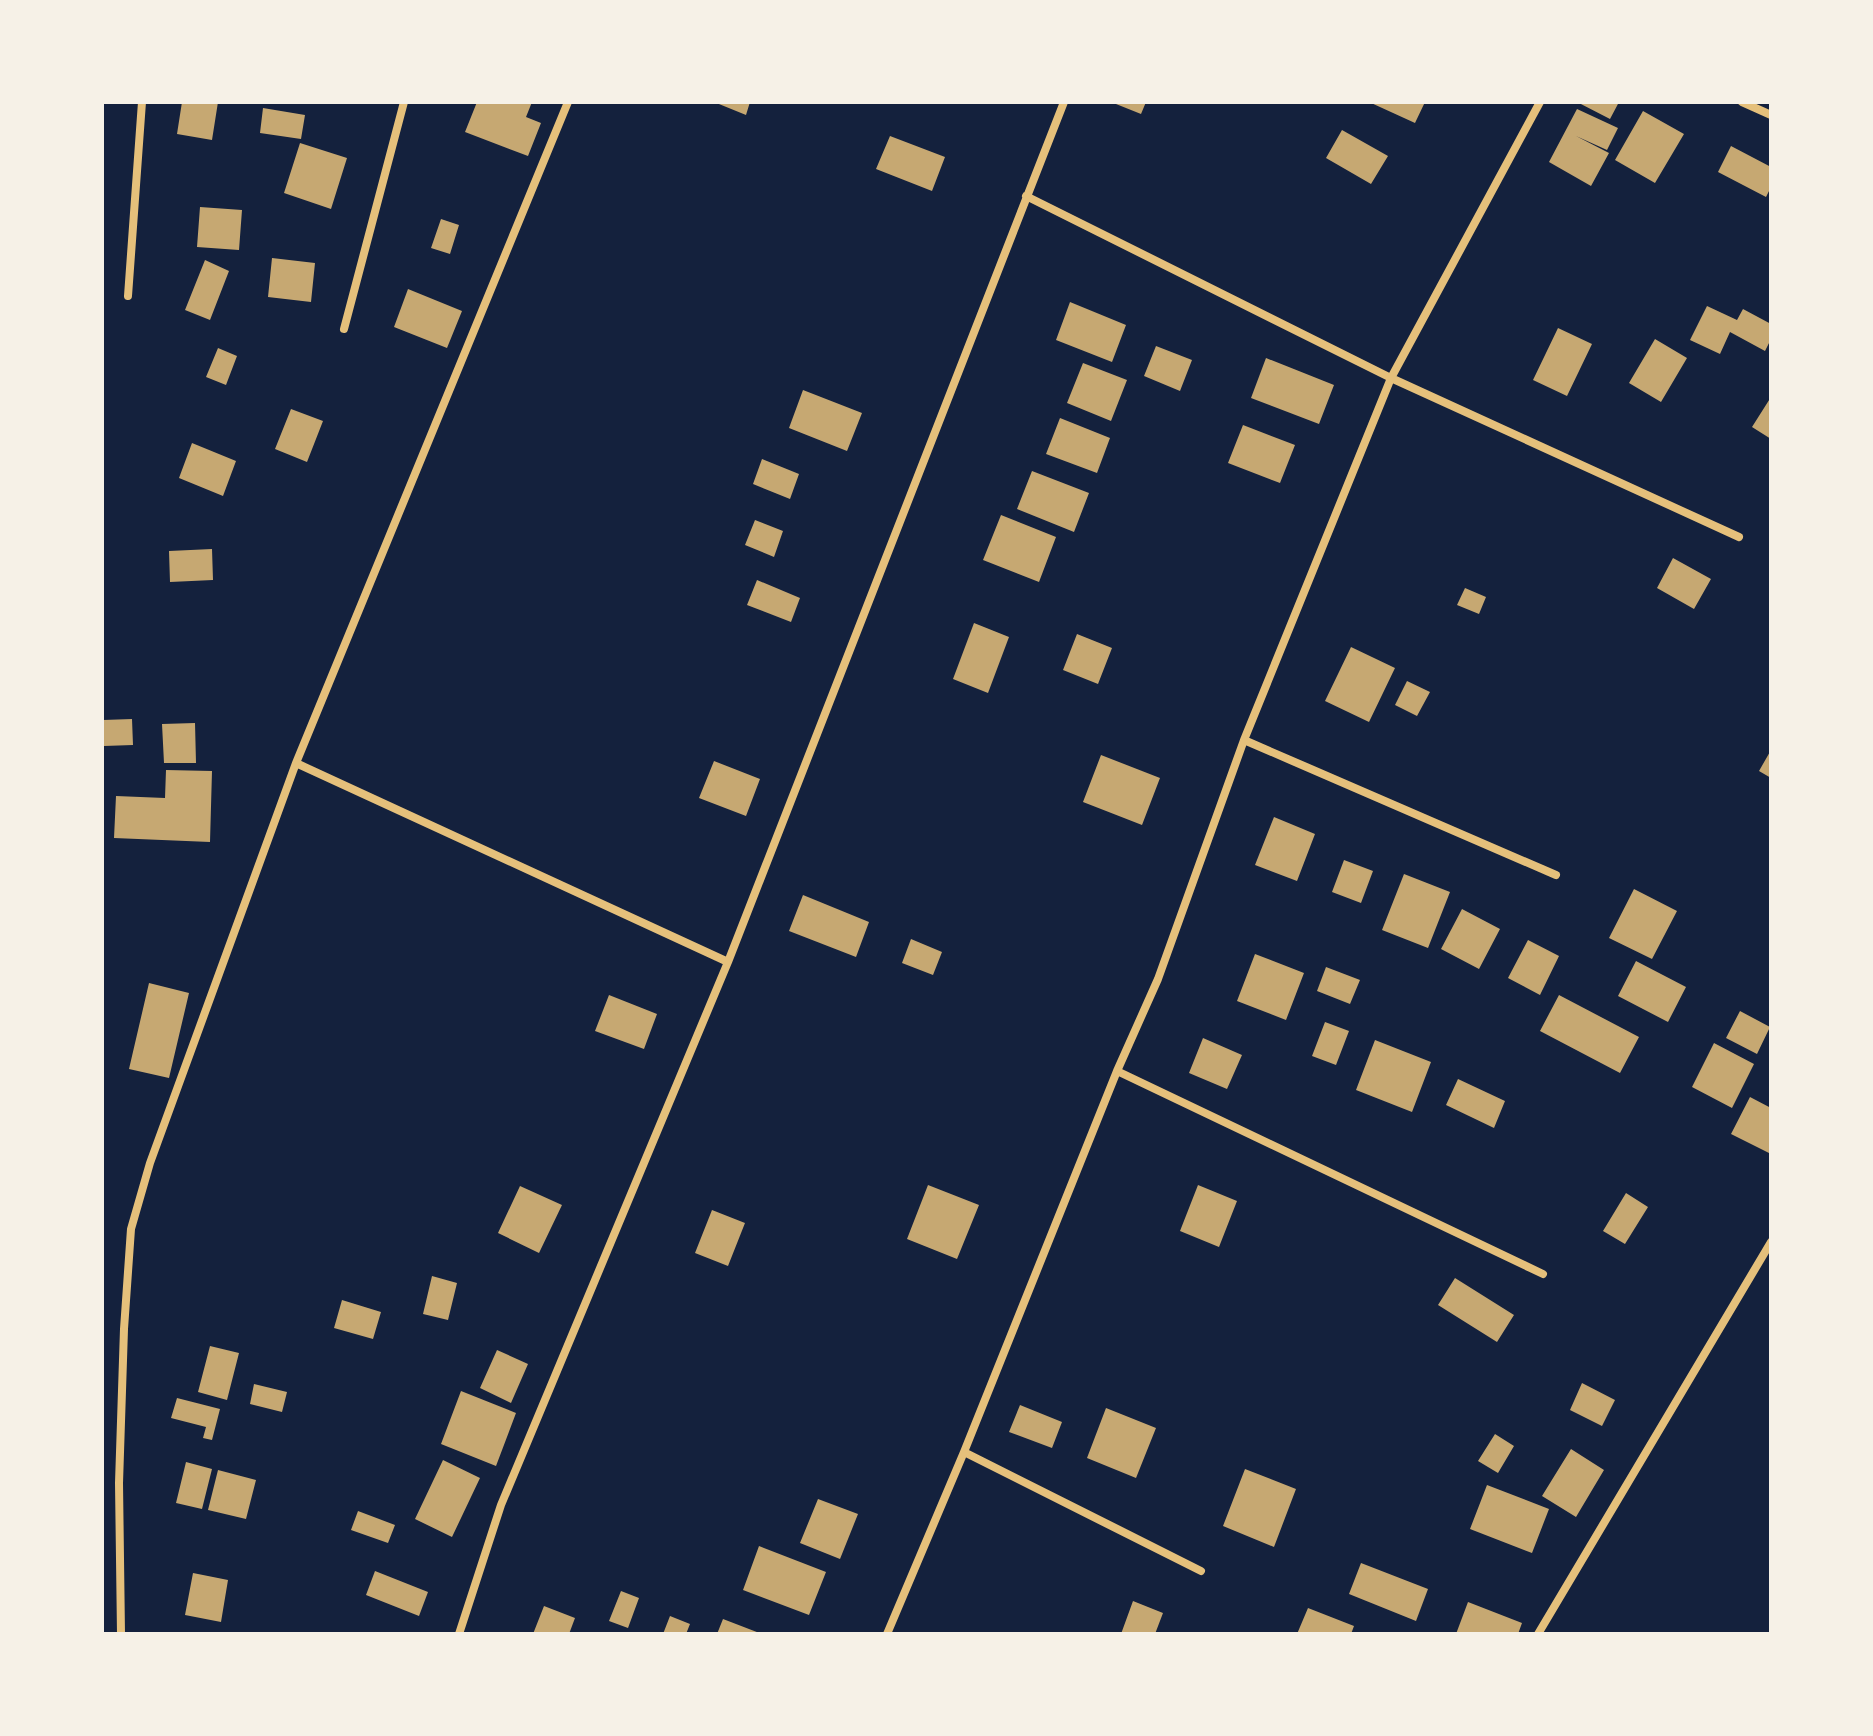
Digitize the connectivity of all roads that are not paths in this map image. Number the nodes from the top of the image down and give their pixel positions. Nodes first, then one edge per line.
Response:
1 (142, 102) edge
2 (404, 102) edge
3 (568, 102) edge
4 (1064, 102) edge
5 (1540, 102) edge
6 (1742, 102) edge
7 (1771, 115) edge
8 (1026, 196) junction
9 (128, 296) dead end
10 (344, 329) dead end
11 (1391, 378) junction
12 (1739, 537) dead end
13 (1244, 740) junction
14 (296, 763) junction
15 (1556, 875) dead end
16 (728, 962) junction
17 (1117, 1071) junction
18 (1771, 1242) edge
19 (1543, 1274) dead end
20 (964, 1452) junction
21 (1201, 1571) dead end
22 (121, 1634) edge
23 (459, 1634) edge
24 (887, 1634) edge
25 (1538, 1634) edge

1 - 9 street
2 - 10 street
3 - 14 street
4 - 8 street
5 - 11 street
6 - 7 street
8 - 11 street
8 - 16 street
11 - 12 street
11 - 13 street
13 - 15 street
13 - 17 street
14 - 16 street
14 - 22 street
16 - 23 street
17 - 19 street
17 - 20 street
18 - 25 street
20 - 21 street
20 - 24 street

